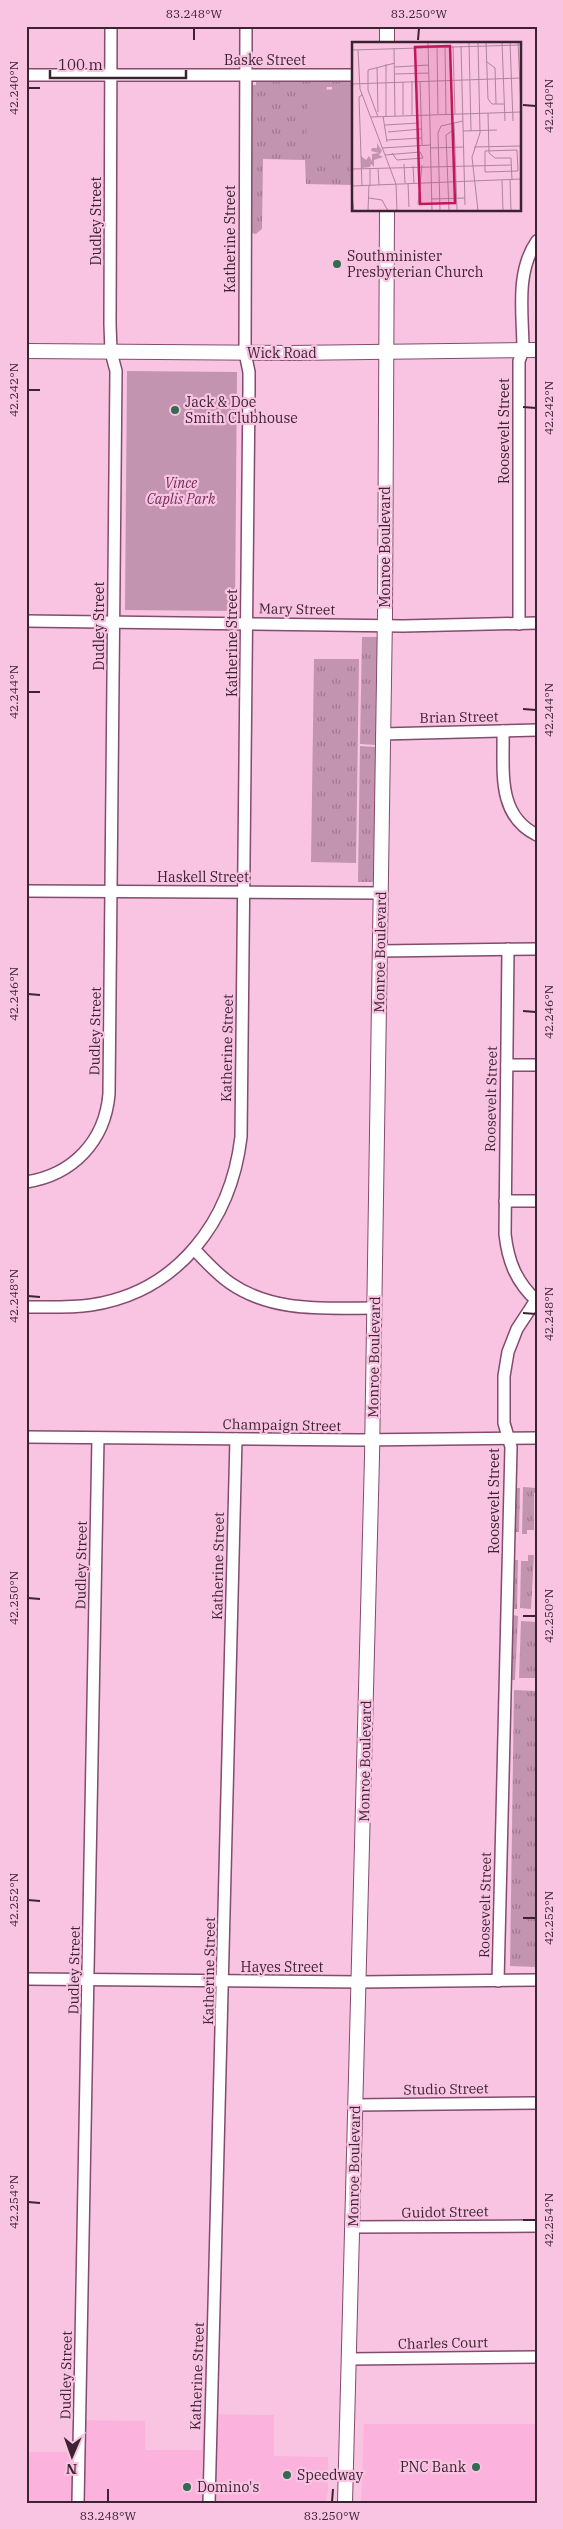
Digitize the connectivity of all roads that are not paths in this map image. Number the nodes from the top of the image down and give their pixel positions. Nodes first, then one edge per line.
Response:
1 (111, 26) edge
2 (246, 26) edge
3 (387, 26) edge
4 (387, 42) edge
5 (26, 75) edge
6 (111, 75) junction
7 (246, 75) junction
8 (352, 75) edge
9 (387, 211) edge
10 (537, 241) edge
11 (530, 350) edge
12 (26, 351) edge
13 (111, 352) junction
14 (245, 353) junction
15 (387, 353) junction
16 (26, 621) edge
17 (114, 622) junction
18 (247, 623) junction
19 (537, 623) edge
20 (519, 624) junction
21 (384, 626) junction
22 (537, 730) edge
23 (503, 731) junction
24 (382, 734) junction
25 (537, 835) edge
26 (26, 891) edge
27 (111, 892) junction
28 (244, 892) junction
29 (380, 894) junction
30 (508, 949) junction
31 (537, 949) edge
32 (380, 952) junction
33 (507, 1065) junction
34 (537, 1065) edge
35 (26, 1182) edge
36 (537, 1200) edge
37 (505, 1201) junction
38 (194, 1249) junction
39 (536, 1300) edge
40 (26, 1307) edge
41 (375, 1308) junction
42 (26, 1437) edge
43 (98, 1438) junction
44 (508, 1438) junction
45 (537, 1438) edge
46 (236, 1439) junction
47 (373, 1440) junction
48 (26, 1979) edge
49 (89, 1980) junction
50 (537, 1980) edge
51 (223, 1981) junction
52 (498, 1981) junction
53 (360, 1982) junction
54 (537, 2103) edge
55 (355, 2105) junction
56 (537, 2226) edge
57 (353, 2227) junction
58 (537, 2358) edge
59 (350, 2359) junction
60 (78, 2503) edge
61 (209, 2503) edge
62 (345, 2503) edge

1 - 6 street, Dudley Street
2 - 7 street, Katherine Street
3 - 4 street
5 - 6 street, Baske Street
6 - 7 street, Baske Street
6 - 13 street, Dudley Street
7 - 8 street, Baske Street
7 - 14 street, Katherine Street
9 - 15 street, Monroe Boulevard
10 - 11 street, Roosevelt Street
11 - 15 street, Wick Road
11 - 20 street, Roosevelt Street
12 - 13 street, Wick Road
13 - 14 street, Wick Road
13 - 17 street, Dudley Street
14 - 15 street, Wick Road
14 - 18 street, Katherine Street
15 - 21 street, Monroe Boulevard
16 - 17 street, Mary Street
17 - 18 street, Mary Street
17 - 27 street, Dudley Street
18 - 21 street, Mary Street
18 - 28 street, Katherine Street
19 - 20 street, Mary Street
20 - 21 street, Mary Street
21 - 24 street, Monroe Boulevard
22 - 23 street, Brian Street
23 - 24 street, Brian Street
23 - 25 street
24 - 29 street, Monroe Boulevard
26 - 27 street, Haskell Street
27 - 28 street, Haskell Street
27 - 35 street, Dudley Street
28 - 29 street, Haskell Street
28 - 38 street, Katherine Street
29 - 32 street, Monroe Boulevard
30 - 31 street
30 - 32 street
30 - 33 street, Roosevelt Street
32 - 41 street, Monroe Boulevard
33 - 34 street
33 - 37 street, Roosevelt Street
36 - 37 street
37 - 39 street, Roosevelt Street
38 - 40 street, Katherine Street
38 - 41 street
39 - 44 street, Roosevelt Street
41 - 47 street, Monroe Boulevard
42 - 43 street, Champaign Street
43 - 46 street, Champaign Street
43 - 49 street, Dudley Street
44 - 45 street, Champaign Street
44 - 47 street, Champaign Street
44 - 52 street, Roosevelt Street
46 - 47 street, Champaign Street
46 - 51 street, Katherine Street
47 - 53 street, Monroe Boulevard
48 - 49 street, Hayes Street
49 - 51 street, Hayes Street
49 - 60 street, Dudley Street
50 - 52 street, Hayes Street
51 - 53 street, Hayes Street
51 - 61 street, Katherine Street
52 - 53 street, Hayes Street
53 - 55 street, Monroe Boulevard
54 - 55 street, Studio Street
55 - 57 street, Monroe Boulevard
56 - 57 street, Guidot Street
57 - 59 street, Monroe Boulevard
58 - 59 street, Charles Court
59 - 62 street, Monroe Boulevard

